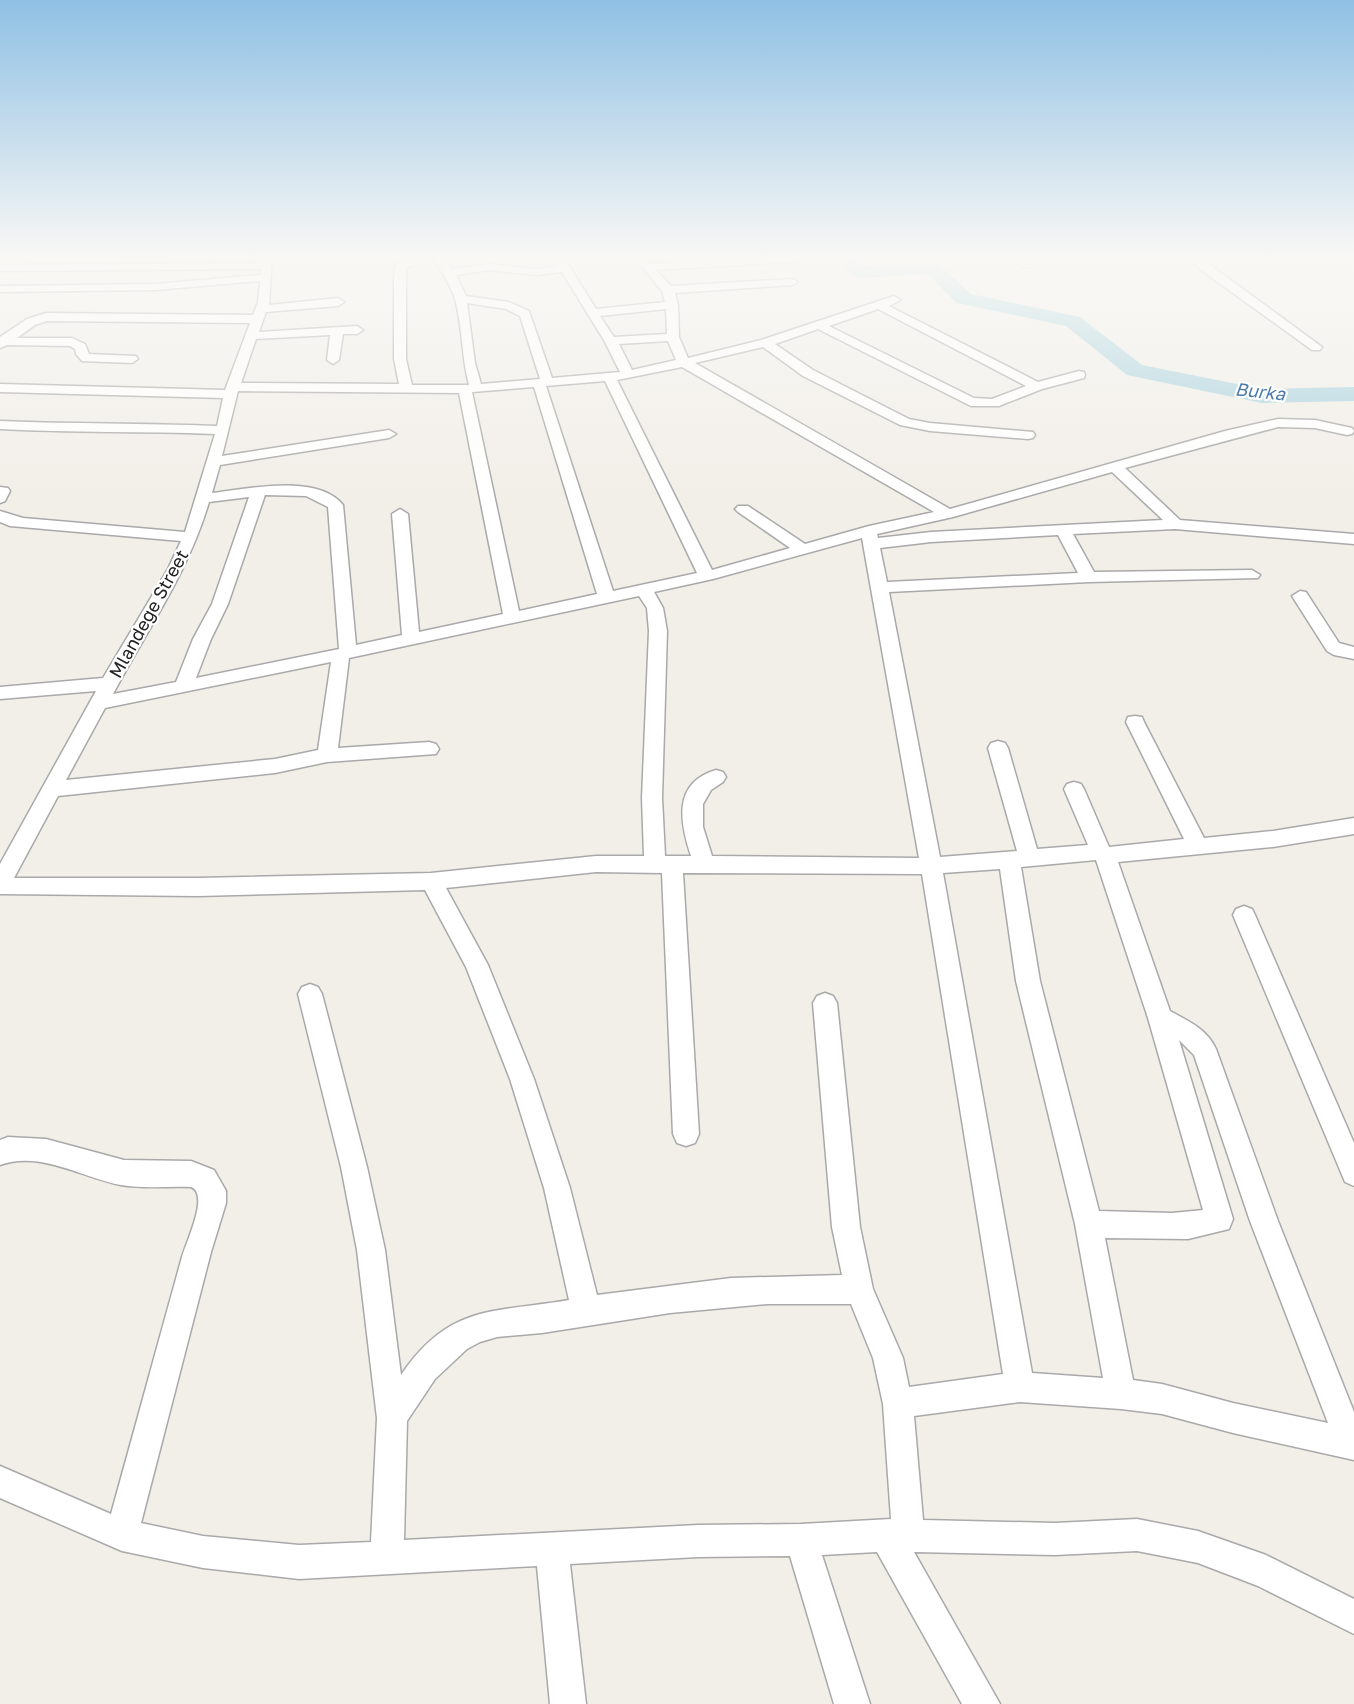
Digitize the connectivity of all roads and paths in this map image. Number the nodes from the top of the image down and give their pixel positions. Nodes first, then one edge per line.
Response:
1 (252, 336) joint
2 (260, 336) edge
3 (336, 336) edge
4 (400, 336) edge
5 (466, 336) edge
6 (531, 336) edge
7 (608, 336) edge
8 (790, 336) edge
9 (839, 336) edge
10 (939, 336) edge
11 (1300, 336) edge
12 (673, 337) joint
13 (611, 340) junction
14 (1, 342) edge
15 (765, 343) junction
16 (1316, 347) dead end
17 (132, 359) dead end
18 (333, 360) dead end
19 (683, 362) junction
20 (628, 374) junction
21 (1079, 375) dead end
22 (609, 376) junction
23 (543, 382) junction
24 (1037, 386) junction
25 (0, 388) edge
26 (471, 389) junction
27 (407, 390) junction
28 (232, 391) junction
29 (0, 425) edge
30 (223, 430) junction
31 (1347, 431) dead end
32 (389, 434) dead end
33 (1028, 435) dead end
34 (214, 462) junction
35 (1114, 466) junction
36 (258, 493) junction
37 (204, 498) junction
38 (743, 509) dead end
39 (400, 514) dead end
40 (948, 514) junction
41 (0, 516) edge
42 (1175, 524) junction
43 (1062, 529) junction
44 (191, 537) junction
45 (869, 538) junction
46 (1354, 539) edge
47 (803, 550) junction
48 (1252, 575) dead end
49 (707, 576) junction
50 (1089, 577) junction
51 (879, 587) junction
52 (644, 590) junction
53 (1300, 596) dead end
54 (606, 598) junction
55 (512, 618) junction
56 (411, 639) junction
57 (344, 653) junction
58 (1354, 653) edge
59 (109, 684) junction
60 (184, 686) junction
61 (0, 693) edge
62 (99, 703) junction
63 (1135, 722) dead end
64 (429, 748) dead end
65 (998, 748) dead end
66 (327, 755) junction
67 (716, 777) dead end
68 (53, 789) junction
69 (1074, 789) dead end
70 (1354, 826) edge
71 (1198, 846) junction
72 (1103, 854) junction
73 (1019, 859) junction
74 (664, 863) junction
75 (704, 863) junction
76 (931, 866) junction
77 (431, 881) junction
78 (0, 885) edge
79 (1244, 915) dead end
80 (310, 994) dead end
81 (825, 1003) dead end
82 (1160, 1018) junction
83 (686, 1134) dead end
84 (0, 1153) edge
85 (1354, 1173) edge
86 (1089, 1224) junction
87 (859, 1290) junction
88 (586, 1311) junction
89 (1020, 1387) junction
90 (1121, 1394) junction
91 (898, 1404) junction
92 (392, 1418) junction
93 (1352, 1444) edge
94 (0, 1482) edge
95 (897, 1534) junction
96 (122, 1535) junction
97 (801, 1540) junction
98 (552, 1549) junction
99 (387, 1557) junction
100 (1354, 1617) edge
101 (568, 1704) edge
102 (852, 1704) edge
103 (982, 1704) edge

1 - 2 street
1 - 28 street, Mlandege Street
3 - 18 street
4 - 27 street
5 - 26 street
6 - 23 street
7 - 13 street
8 - 15 street
9 - 24 street
10 - 24 street
11 - 16 street
12 - 13 street
12 - 19 street
13 - 20 street
14 - 17 street
15 - 19 street
15 - 33 street
19 - 20 street
19 - 40 street
20 - 22 street
21 - 24 street
22 - 23 street
22 - 49 street
23 - 26 street
23 - 54 street
25 - 28 street
26 - 27 street
26 - 55 street
27 - 28 street
28 - 30 street, Mlandege Street
29 - 30 street
30 - 34 street, Mlandege Street
31 - 35 street
32 - 34 street
34 - 37 street, Mlandege Street
35 - 40 street
35 - 42 street
36 - 37 street
36 - 57 street
36 - 60 street
37 - 44 street, Mlandege Street
38 - 47 street
39 - 56 street
40 - 45 street
41 - 44 street
42 - 43 street
42 - 46 street
43 - 45 street
43 - 50 street
44 - 59 street, Mlandege Street
45 - 47 street
45 - 51 street
47 - 49 street
48 - 50 street
49 - 52 street
50 - 51 street
51 - 76 street
52 - 54 street
52 - 74 street
53 - 58 street
54 - 55 street
55 - 56 street
56 - 57 street
57 - 60 street
57 - 66 street
59 - 61 street
59 - 62 street, Mlandege Street
60 - 62 street
62 - 68 street, Mlandege Street
63 - 71 street
64 - 66 street
65 - 73 street
66 - 68 street
67 - 75 street
68 - 78 street, Mlandege Street
69 - 72 street
70 - 71 street
71 - 72 street
72 - 73 street
72 - 82 street
73 - 76 street
73 - 86 street
74 - 75 street
74 - 77 street
74 - 83 street
75 - 76 street
76 - 89 street
77 - 78 street
77 - 88 street
79 - 85 street
80 - 92 street
81 - 87 street
82 - 86 street
82 - 93 street
84 - 96 street
86 - 90 street
87 - 88 street
87 - 91 street
88 - 92 street
89 - 90 street
89 - 91 street
90 - 93 street
91 - 95 street
92 - 99 street
94 - 96 street
95 - 97 street
95 - 100 street
95 - 103 street
96 - 99 street
97 - 98 street
97 - 102 street
98 - 99 street
98 - 101 street

